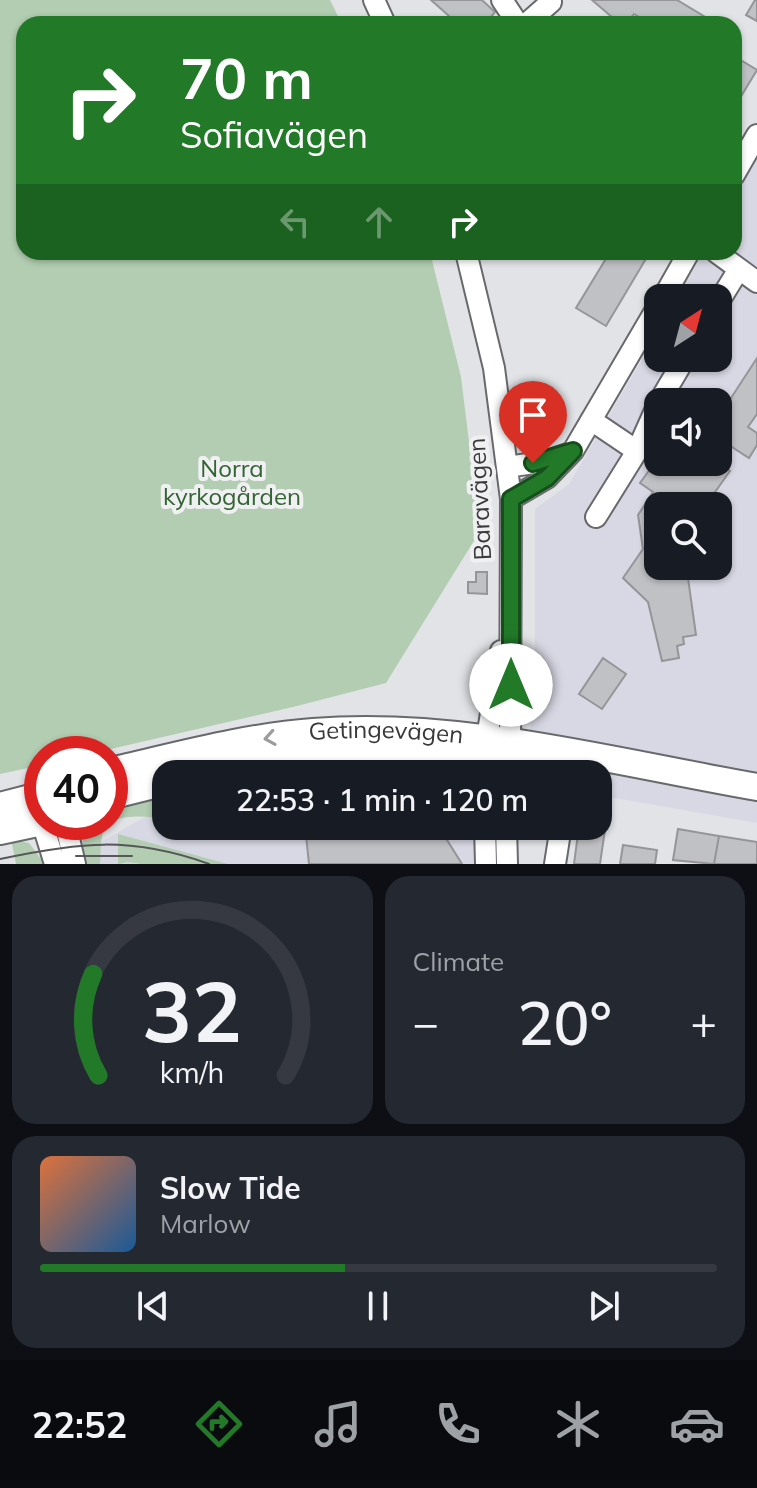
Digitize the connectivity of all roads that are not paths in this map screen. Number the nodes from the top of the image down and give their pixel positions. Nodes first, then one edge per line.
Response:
1 (551, 2) dead end
2 (535, 16) edge
3 (757, 135) edge
4 (742, 161) edge
5 (468, 260) edge
6 (684, 260) edge
7 (727, 260) edge
8 (739, 269) junction
9 (757, 282) edge
10 (671, 284) edge
11 (730, 284) edge
12 (644, 330) edge
13 (591, 420) junction
14 (644, 436) edge
15 (573, 451) junction
16 (637, 451) junction
17 (507, 467) junction
18 (511, 499) junction
19 (596, 517) dead end
20 (497, 758) edge
21 (302, 760) edge
22 (128, 767) edge
23 (612, 779) edge
24 (152, 786) edge
25 (757, 787) edge
26 (128, 792) edge
27 (757, 805) edge
28 (0, 806) edge
29 (24, 808) edge
30 (24, 818) edge
31 (0, 831) edge
32 (48, 840) edge
33 (69, 840) edge
34 (485, 840) edge
35 (506, 840) edge
36 (559, 840) edge
37 (55, 864) edge
38 (75, 864) edge
39 (486, 864) edge
40 (507, 864) edge
41 (555, 864) edge

1 - 2 street
3 - 4 street
5 - 17 street, Baravägen
6 - 10 street
7 - 8 street
8 - 9 street
8 - 11 street
12 - 13 street
13 - 15 street
13 - 16 street
14 - 16 street
15 - 17 street
15 - 18 street
16 - 19 street
17 - 18 street, Baravägen
18 - 20 street, Baravägen
20 - 21 main road, Getingevägen
20 -> 22 main road, Getingevägen
20 - 25 main road, Getingevägen
23 - 27 main road
24 - 26 main road
28 - 29 main road
30 - 31 main road
32 - 37 street
33 - 38 street
34 - 39 street
35 - 40 street
36 - 41 street

